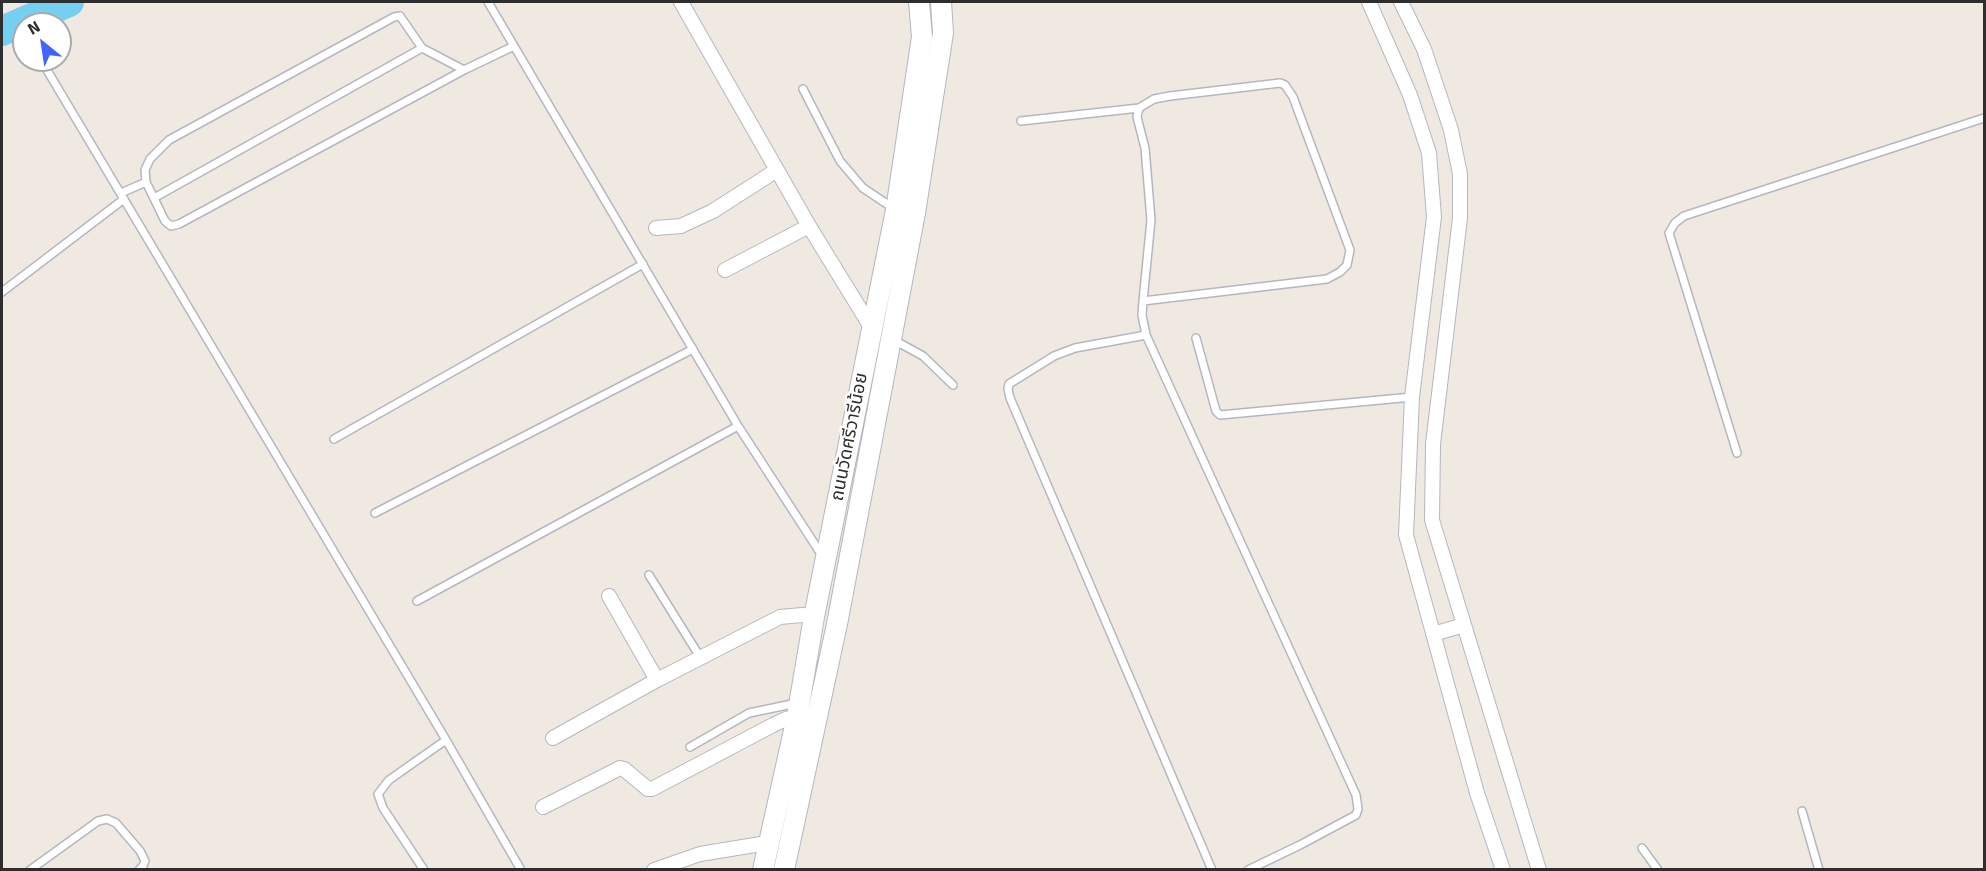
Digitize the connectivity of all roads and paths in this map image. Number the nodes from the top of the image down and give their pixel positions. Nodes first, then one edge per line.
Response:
1 (489, 2) edge
2 (681, 2) edge
3 (919, 2) edge
4 (942, 2) edge
5 (1369, 2) edge
6 (1401, 2) edge
7 (514, 46) junction
8 (422, 48) junction
9 (464, 70) junction
10 (48, 72) edge
11 (803, 89) dead end
12 (1139, 108) junction
13 (1984, 118) edge
14 (1021, 121) dead end
15 (777, 170) junction
16 (146, 182) junction
17 (122, 196) junction
18 (154, 198) junction
19 (896, 210) junction
20 (809, 226) junction
21 (656, 228) dead end
22 (643, 264) junction
23 (725, 270) dead end
24 (2, 292) edge
25 (1143, 302) junction
26 (871, 327) junction
27 (1146, 335) junction
28 (890, 338) junction
29 (1196, 338) dead end
30 (693, 349) junction
31 (953, 385) dead end
32 (1412, 397) junction
33 (738, 426) junction
34 (334, 440) dead end
35 (1737, 453) dead end
36 (375, 513) dead end
37 (826, 561) junction
38 (649, 575) dead end
39 (609, 597) dead end
40 (417, 601) dead end
41 (814, 617) junction
42 (1464, 625) junction
43 (1433, 634) junction
44 (700, 657) junction
45 (657, 680) junction
46 (798, 710) junction
47 (553, 738) dead end
48 (446, 740) junction
49 (690, 747) dead end
50 (543, 807) dead end
51 (1802, 811) dead end
52 (767, 843) junction
53 (1642, 848) dead end
54 (30, 870) edge
55 (139, 870) edge
56 (424, 870) edge
57 (521, 870) edge
58 (654, 870) edge
59 (763, 870) edge
60 (784, 870) edge
61 (1212, 870) edge
62 (1248, 870) edge
63 (1503, 870) edge
64 (1539, 870) edge
65 (1658, 870) edge
66 (1819, 870) edge

1 - 7 lane
2 - 15 street
3 - 19 main road, ถนนวัดศรีวารีน้อย
4 - 28 main road, ถนนวัดศรีวารีน้อย
5 - 32 street
6 - 42 street
7 - 9 lane
7 - 22 lane
8 - 9 lane
8 - 16 lane
8 - 18 lane
9 - 18 lane
10 - 17 lane
11 - 19 lane
12 - 14 lane
12 - 25 lane
12 - 25 lane
13 - 35 lane
15 - 20 street
15 - 21 street
16 - 17 lane
16 - 18 lane
17 - 24 lane
17 - 48 lane
19 - 26 main road, ถนนวัดศรีวารีน้อย
20 - 23 street
20 - 26 street
22 - 30 lane
22 - 34 lane
25 - 27 lane
26 - 37 main road, ถนนวัดศรีวารีน้อย
27 - 61 lane
27 - 62 lane
28 - 31 lane
28 - 60 main road, ถนนวัดศรีวารีน้อย
29 - 32 lane
30 - 33 lane
30 - 36 lane
32 - 43 street
33 - 37 lane
33 - 40 lane
37 - 41 main road, ถนนวัดศรีวารีน้อย
38 - 44 lane
39 - 45 street
41 - 44 street
41 - 46 main road, ถนนวัดศรีวารีน้อย
42 - 43 street
42 - 64 street
43 - 63 street
44 - 45 street
45 - 47 street
46 - 49 lane
46 - 50 street
46 - 52 main road, ถนนวัดศรีวารีน้อย
48 - 56 lane
48 - 57 lane
51 - 66 lane
52 - 58 street
52 - 59 main road, ถนนวัดศรีวารีน้อย
53 - 65 lane
54 - 55 lane

